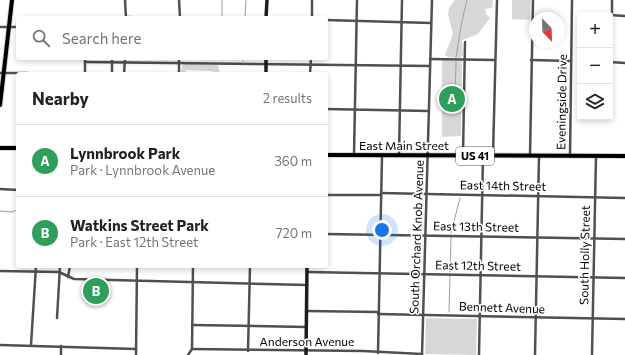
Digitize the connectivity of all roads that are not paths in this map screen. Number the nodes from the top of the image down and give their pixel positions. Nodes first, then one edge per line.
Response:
1 (12, 0) edge
2 (125, 0) edge
3 (179, 0) edge
4 (267, 0) edge
5 (312, 0) edge
6 (358, 0) edge
7 (402, 0) edge
8 (432, 0) edge
9 (496, 0) edge
10 (533, 0) edge
11 (572, 0) edge
12 (612, 0) edge
13 (611, 12) edge
14 (613, 15) edge
15 (126, 16) edge
16 (180, 16) edge
17 (266, 16) edge
18 (312, 16) edge
19 (625, 16) edge
20 (328, 20) edge
21 (357, 20) junction
22 (402, 22) junction
23 (431, 23) junction
24 (0, 27) edge
25 (9, 27) junction
26 (16, 27) edge
27 (465, 42) dead end
28 (430, 59) junction
29 (464, 59) junction
30 (85, 60) edge
31 (112, 60) edge
32 (266, 60) edge
33 (311, 60) edge
34 (495, 60) junction
35 (532, 60) junction
36 (571, 61) junction
37 (125, 62) junction
38 (179, 62) junction
39 (613, 62) edge
40 (625, 63) edge
41 (266, 64) junction
42 (310, 64) junction
43 (356, 65) junction
44 (401, 66) junction
45 (430, 66) junction
46 (85, 72) edge
47 (112, 72) edge
48 (124, 72) edge
49 (179, 72) edge
50 (266, 72) edge
51 (310, 72) edge
52 (2, 73) edge
53 (16, 73) edge
54 (0, 105) edge
55 (328, 109) edge
56 (355, 109) junction
57 (400, 110) junction
58 (429, 111) junction
59 (0, 148) edge
60 (16, 148) edge
61 (328, 155) edge
62 (354, 156) junction
63 (382, 156) junction
64 (399, 156) junction
65 (428, 156) junction
66 (463, 156) junction
67 (483, 156) junction
68 (494, 156) junction
69 (530, 156) junction
70 (539, 156) junction
71 (570, 156) junction
72 (596, 156) junction
73 (625, 156) edge
74 (0, 189) edge
75 (16, 190) edge
76 (381, 194) junction
77 (426, 194) junction
78 (328, 195) edge
79 (482, 195) junction
80 (538, 196) junction
81 (595, 197) junction
82 (625, 198) edge
83 (328, 234) edge
84 (380, 234) junction
85 (425, 235) junction
86 (481, 236) junction
87 (538, 237) junction
88 (594, 238) junction
89 (625, 239) edge
90 (36, 268) edge
91 (60, 268) edge
92 (70, 268) edge
93 (138, 268) edge
94 (193, 268) edge
95 (250, 268) edge
96 (307, 268) edge
97 (0, 271) edge
98 (36, 272) junction
99 (60, 272) junction
100 (307, 272) junction
101 (379, 273) junction
102 (424, 274) junction
103 (480, 274) junction
104 (537, 276) junction
105 (68, 277) junction
106 (594, 277) junction
107 (625, 278) edge
108 (137, 281) junction
109 (193, 282) junction
110 (249, 283) junction
111 (307, 285) junction
112 (306, 311) junction
113 (378, 313) junction
114 (423, 315) junction
115 (480, 316) junction
116 (57, 318) dead end
117 (536, 318) junction
118 (593, 319) junction
119 (625, 319) edge
120 (192, 325) junction
121 (248, 326) junction
122 (306, 327) junction
123 (0, 345) edge
124 (32, 345) junction
125 (61, 346) junction
126 (136, 349) junction
127 (192, 349) junction
128 (209, 350) junction
129 (247, 351) junction
130 (306, 353) edge
131 (363, 353) edge
132 (378, 353) junction
133 (61, 355) edge
134 (136, 355) edge
135 (188, 355) edge
136 (209, 355) edge
137 (245, 355) edge
138 (422, 355) edge
139 (479, 355) edge
140 (535, 355) edge
141 (592, 355) edge

1 - 25 main road
2 - 15 street
3 - 16 street
4 - 17 main road
5 - 18 street
6 - 21 street
7 - 22 street
8 - 23 street, South Orchard Knob Avenue
9 - 34 street
10 - 35 street
11 - 36 street, Eveningside Drive
12 - 13 street
14 - 19 street
20 - 21 street
21 - 22 street
21 - 43 street
22 - 23 street
22 - 44 street
23 - 28 street, South Orchard Knob Avenue
24 - 25 street
25 - 26 street
25 - 52 main road
27 - 29 street
28 - 29 street
28 - 45 street, South Orchard Knob Avenue
29 - 34 street
29 - 66 street
30 - 31 street
30 - 46 street
31 - 37 street
31 - 47 street
32 - 41 main road
33 - 42 street
34 - 68 street
35 - 36 street
35 - 69 street
36 - 71 street, Eveningside Drive
37 - 38 street
37 - 48 street
38 - 41 street
38 - 49 street
39 - 40 street
41 - 42 street
41 - 50 main road
42 - 43 street
42 - 51 street
43 - 44 street
43 - 56 street
44 - 45 street
44 - 57 street
45 - 58 street, South Orchard Knob Avenue
52 - 53 street
52 - 54 main road
55 - 56 street
56 - 57 street
56 - 62 street
57 - 58 street
57 - 64 street
58 - 65 street, South Orchard Knob Avenue
59 - 60 main road
61 - 62 main road, East Main Street / US 41
62 - 63 main road, East Main Street / US 41
63 - 64 main road, East Main Street / US 41
63 - 76 street
64 - 65 main road, East Main Street / US 41
65 - 66 main road, East Main Street / US 41
65 - 77 street, South Orchard Knob Avenue
66 - 67 main road, East Main Street / US 41
67 - 68 main road, East Main Street / US 41
67 - 79 street
68 - 69 main road, East Main Street / US 41
69 - 70 main road, East Main Street / US 41
70 - 71 main road, East Main Street / US 41
70 - 80 street
71 - 72 main road, East Main Street / US 41
72 - 73 main road, East Main Street / US 41
72 - 81 street, South Holly Street
74 - 75 street
76 - 77 street, East 14th Street
76 - 78 street, East 14th Street
76 - 84 street
77 - 79 street, East 14th Street
77 - 85 street, South Orchard Knob Avenue
79 - 80 street, East 14th Street
79 - 86 street
80 - 81 street, East 14th Street
80 - 87 street
81 - 82 street, East 14th Street
81 - 88 street, South Holly Street
83 - 84 street, East 13th Street
84 - 85 street, East 13th Street
84 - 101 street
85 - 86 street, East 13th Street
85 - 102 street, South Orchard Knob Avenue
86 - 87 street, East 13th Street
86 - 103 street
87 - 88 street, East 13th Street
87 - 104 street
88 - 89 street, East 13th Street
88 - 106 street, South Holly Street
90 - 98 street
91 - 99 street
92 - 105 street
93 - 108 street
94 - 109 street
95 - 110 street
96 - 100 main road
97 - 98 street
98 - 99 street
98 - 124 street
99 - 105 street
99 - 116 street
100 - 101 street, East 12th Street
100 - 111 main road
101 - 102 street, East 12th Street
101 - 113 street
102 - 103 street, East 12th Street
102 - 114 street, South Orchard Knob Avenue
103 - 104 street, East 12th Street
103 - 115 street
104 - 106 street, East 12th Street
104 - 117 street
105 - 108 street
106 - 107 street, East 12th Street
106 - 118 street, South Holly Street
108 - 109 street
108 - 126 street
109 - 110 street
109 - 120 street
110 - 111 street
110 - 121 street
111 - 112 main road
112 - 113 street, Bennett Avenue
112 - 122 main road
113 - 114 street, Bennett Avenue
113 - 132 street
114 - 115 street, Bennett Avenue
114 - 138 street, South Orchard Knob Avenue
115 - 117 street, Bennett Avenue
115 - 139 street
117 - 118 street, Bennett Avenue
117 - 140 street
118 - 119 street, Bennett Avenue
118 - 141 street, South Holly Street
120 - 121 street
120 - 127 street
121 - 122 street
121 - 129 street
122 - 130 main road
123 - 124 street
124 - 125 street
125 - 126 street
125 - 133 street
126 - 134 street
127 - 128 street, Anderson Avenue
127 - 135 street
128 - 129 street, Anderson Avenue
128 - 136 street
129 - 130 street, Anderson Avenue
129 - 137 street
130 - 131 street, Anderson Avenue
131 - 132 street, Anderson Avenue
132 - 138 street, Anderson Avenue

